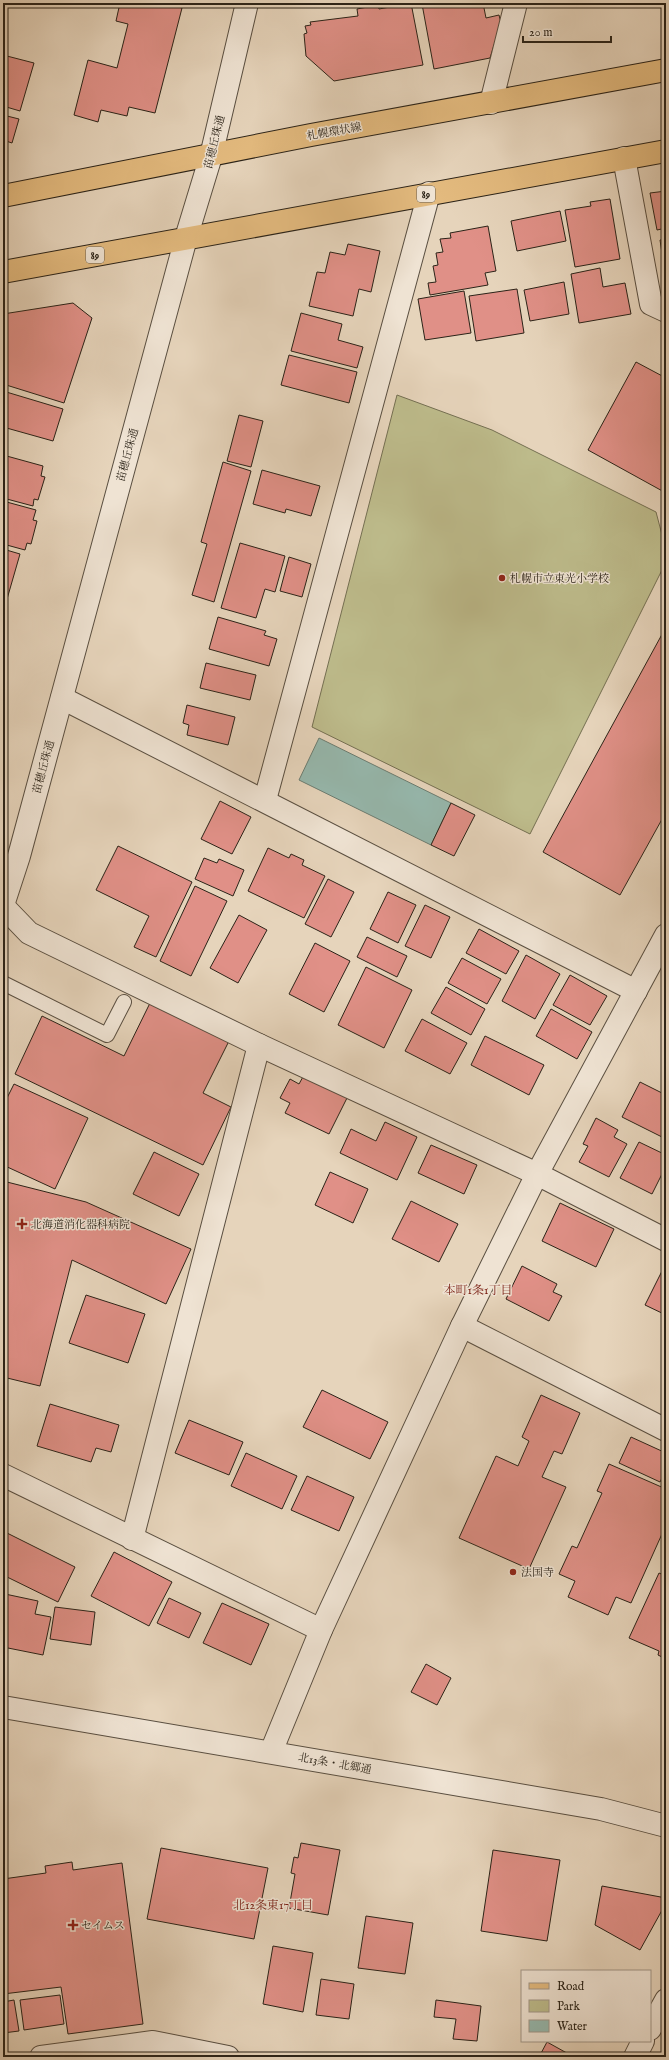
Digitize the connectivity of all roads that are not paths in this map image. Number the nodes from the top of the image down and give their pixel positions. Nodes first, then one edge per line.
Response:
1 (247, 3) edge
2 (516, 3) edge
3 (666, 70) edge
4 (491, 103) junction
5 (666, 151) edge
6 (211, 156) junction
7 (624, 158) junction
8 (429, 193) junction
9 (3, 196) edge
10 (186, 238) junction
11 (3, 272) edge
12 (666, 311) edge
13 (62, 698) junction
14 (265, 800) junction
15 (3, 906) edge
16 (666, 935) edge
17 (3, 983) edge
18 (636, 991) junction
19 (124, 1002) dead end
20 (259, 1045) junction
21 (537, 1174) junction
22 (666, 1240) edge
23 (462, 1326) junction
24 (666, 1430) edge
25 (3, 1475) edge
26 (132, 1539) junction
27 (321, 1630) junction
28 (3, 1707) edge
29 (271, 1752) junction
30 (666, 1826) edge
31 (666, 2000) edge
32 (651, 2027) edge
33 (642, 2042) edge
34 (154, 2050) edge
35 (41, 2057) edge
36 (228, 2057) edge
37 (635, 2057) edge

1 - 6 street, 苗穂丘珠通
2 - 4 street
3 - 4 main road, 札幌環状線
4 - 6 main road, 札幌環状線
5 - 7 main road, 89
6 - 9 main road, 札幌環状線
6 - 10 street, 苗穂丘珠通
7 - 8 main road, 89
7 - 12 street
8 - 10 main road, 89
8 - 14 street
10 - 11 main road, 89
10 - 13 street, 苗穂丘珠通
13 - 14 street
13 - 15 street, 苗穂丘珠通
14 - 18 street
15 - 20 street
16 - 18 street
17 - 19 lane
18 - 21 street
20 - 21 street
20 - 26 street
21 - 22 street
21 - 23 street
23 - 24 street
23 - 27 street
25 - 26 street
26 - 27 street
27 - 29 street
28 - 29 street, 北13条・北郷通
29 - 30 street, 北13条・北郷通
31 - 32 street
33 - 37 street
34 - 35 street
34 - 36 street

